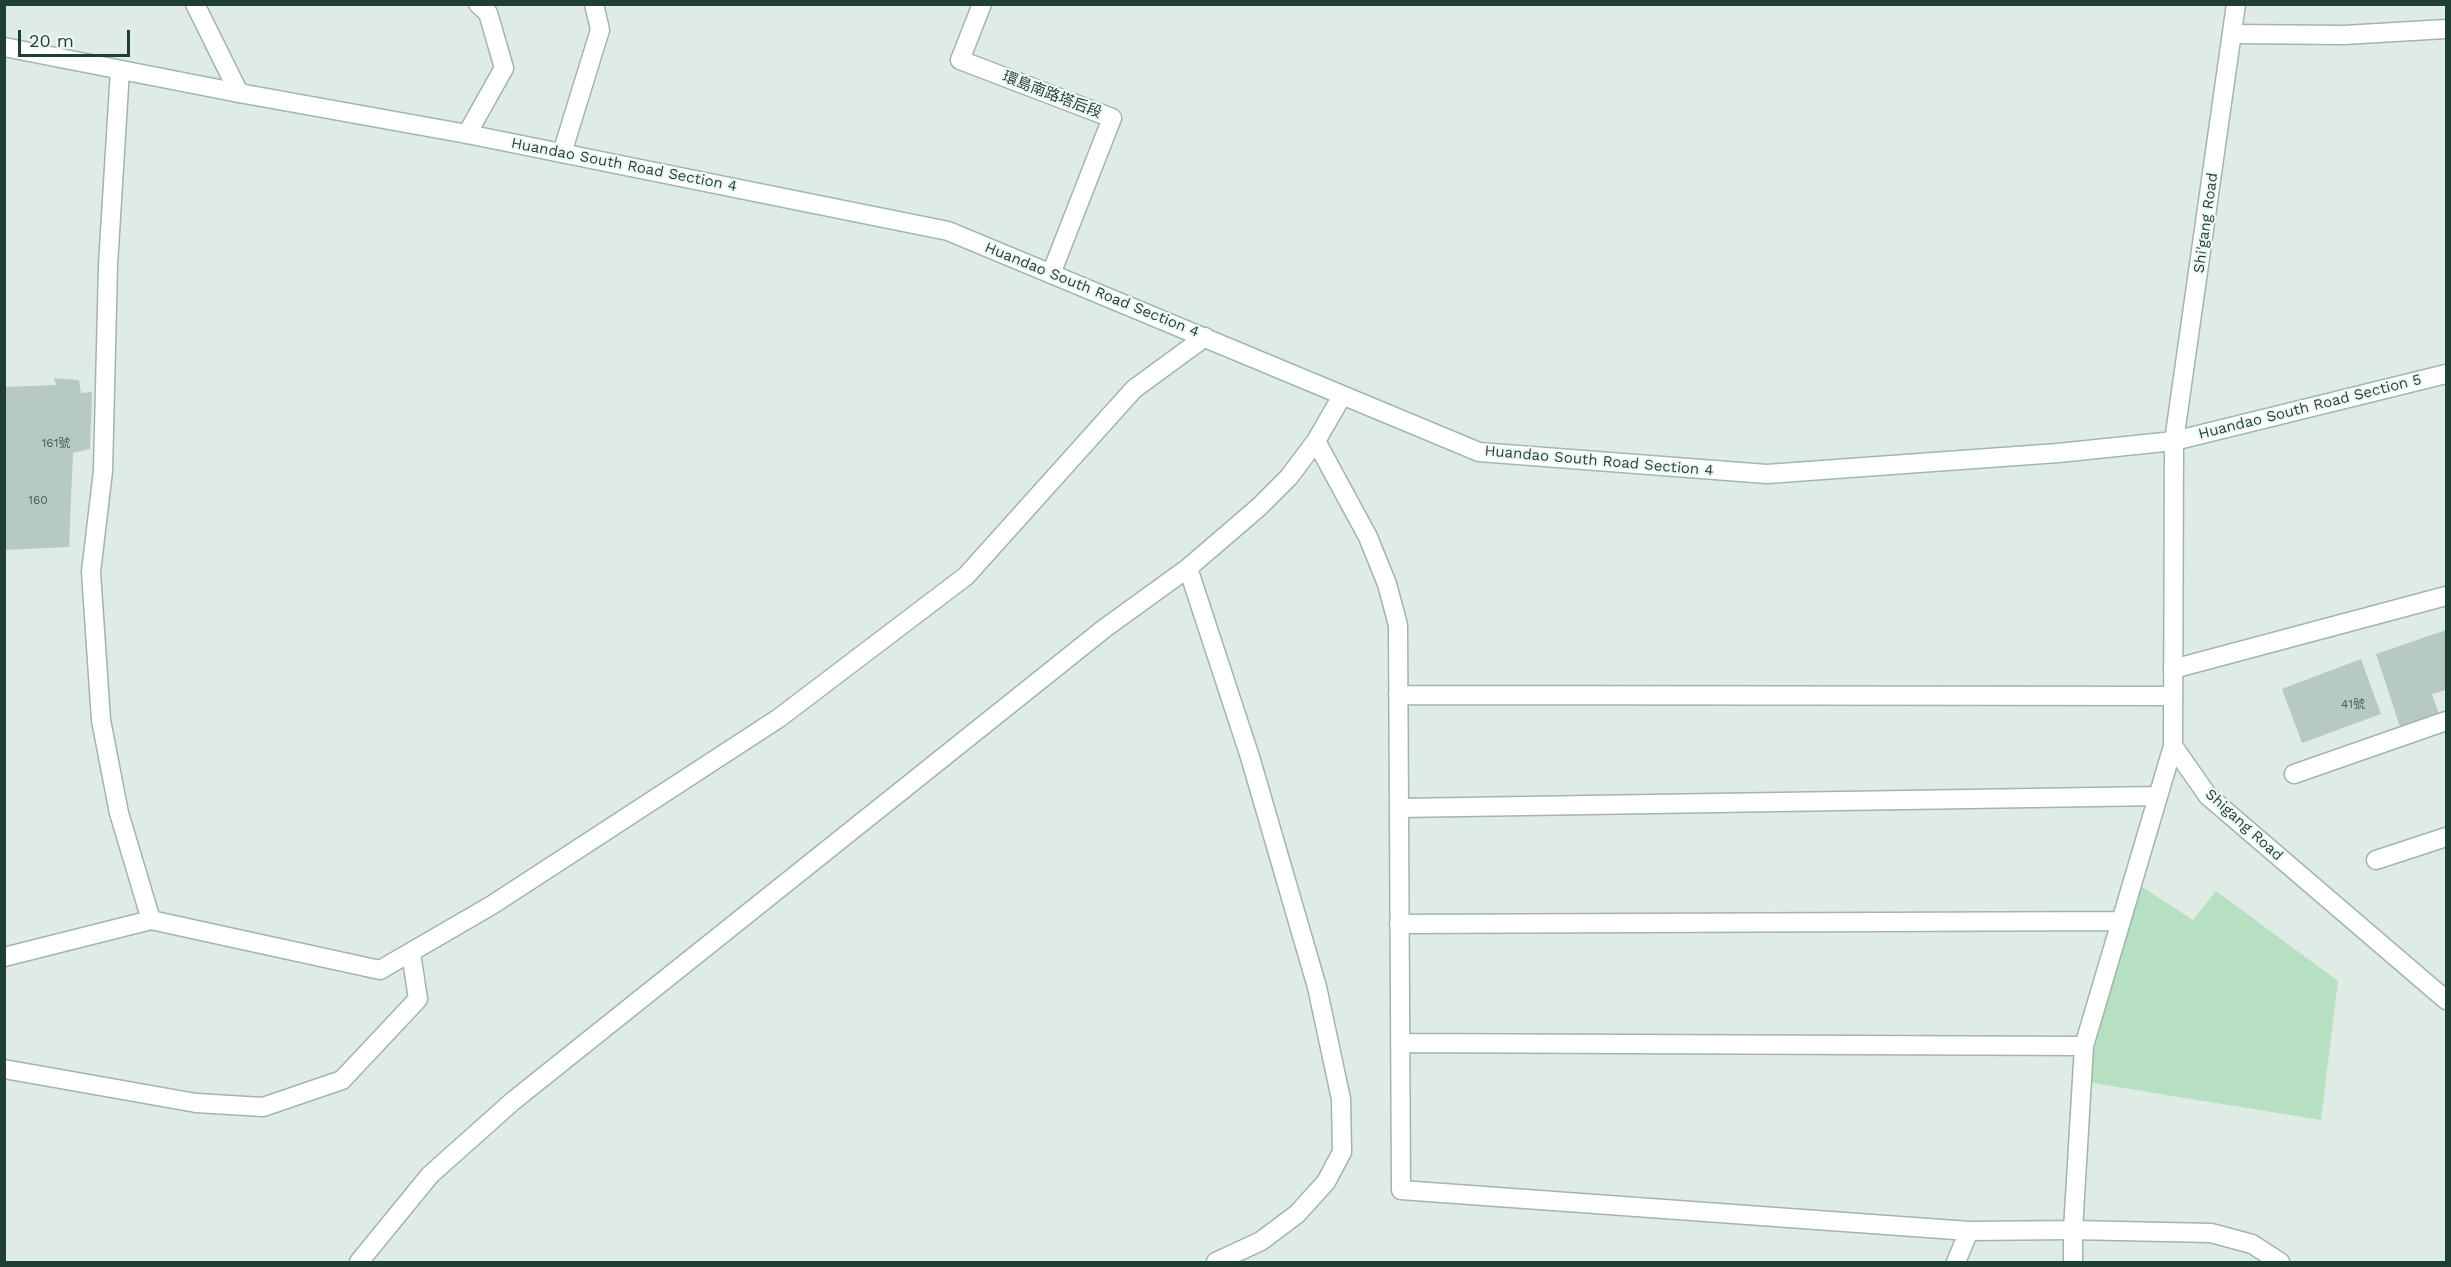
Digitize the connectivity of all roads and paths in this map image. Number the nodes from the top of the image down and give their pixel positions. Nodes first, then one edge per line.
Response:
1 (195, 4) edge
2 (478, 4) edge
3 (594, 4) edge
4 (982, 4) edge
5 (2236, 4) edge
6 (2446, 29) edge
7 (2233, 34) junction
8 (4, 47) edge
9 (120, 70) junction
10 (239, 93) junction
11 (467, 134) junction
12 (562, 153) junction
13 (1051, 274) junction
14 (1205, 337) junction
15 (2446, 374) edge
16 (1342, 396) junction
17 (1316, 441) junction
18 (2174, 441) junction
19 (1188, 567) junction
20 (2446, 596) edge
21 (2173, 669) junction
22 (1398, 695) junction
23 (2173, 696) junction
24 (2446, 722) edge
25 (2173, 746) junction
26 (2294, 774) dead end
27 (2158, 796) junction
28 (1399, 808) junction
29 (2446, 837) edge
30 (2376, 860) dead end
31 (151, 920) junction
32 (2121, 921) junction
33 (1399, 924) junction
34 (411, 953) junction
35 (4, 957) edge
36 (2446, 1000) edge
37 (1400, 1043) junction
38 (2084, 1046) junction
39 (4, 1068) edge
40 (2073, 1230) junction
41 (1970, 1231) junction
42 (359, 1263) edge
43 (1216, 1263) edge
44 (1956, 1263) edge
45 (2073, 1263) edge
46 (2280, 1263) edge

1 - 10 street
2 - 11 street
3 - 12 street
4 - 13 street, 環島南路塔后段
5 - 7 street, Shi'gang Road
6 - 7 street
7 - 18 street, Shi'gang Road
8 - 9 street, Huandao South Road Section 4
9 - 10 street, Huandao South Road Section 4
9 - 31 street
10 - 11 street, Huandao South Road Section 4
11 - 12 street, Huandao South Road Section 4
12 - 13 street, Huandao South Road Section 4
13 - 14 street, Huandao South Road Section 4
14 - 16 street, Huandao South Road Section 4
14 - 34 street
15 - 18 street, Huandao South Road Section 5
16 - 17 street
16 - 18 street, Huandao South Road Section 4
17 - 19 street
17 - 22 street
18 - 21 street
19 - 42 street
19 - 43 street
20 - 21 street
21 - 23 street
22 - 23 street
22 - 28 street
23 - 25 street
24 - 26 street
25 - 27 street
25 - 36 street, Shigang Road
27 - 28 street
27 - 32 street
28 - 33 street
29 - 30 street
31 - 34 street
31 - 35 street
32 - 33 street
32 - 38 street
33 - 37 street
34 - 39 street
37 - 38 street
37 - 41 street
38 - 40 street
40 - 41 street
40 - 45 street
40 - 46 street
41 - 44 street

